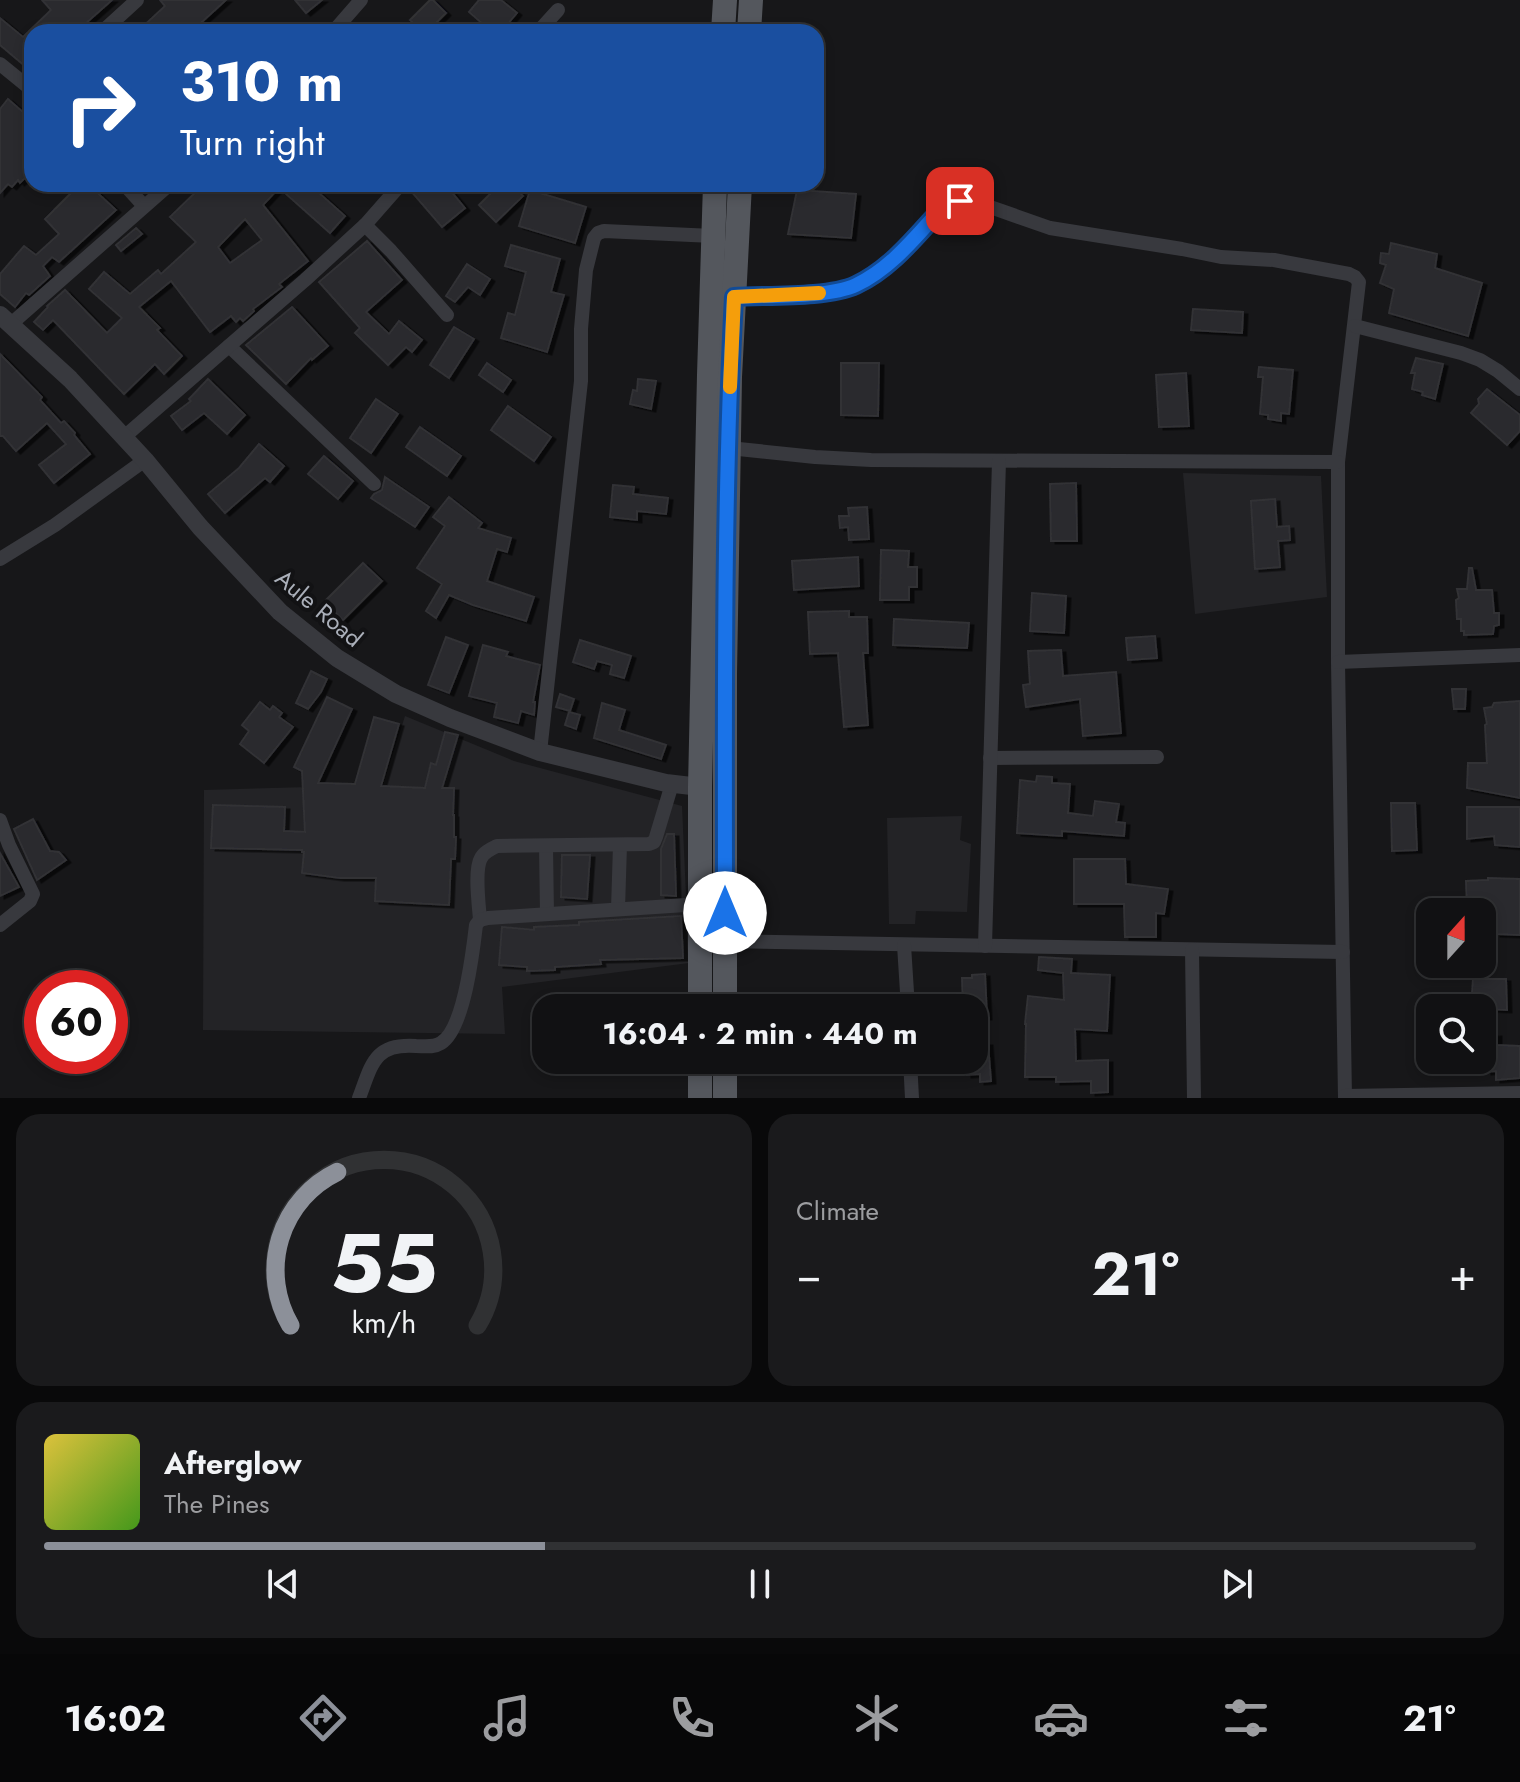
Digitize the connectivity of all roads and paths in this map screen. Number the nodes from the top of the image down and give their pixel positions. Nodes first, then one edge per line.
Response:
1 (137, 0) edge
2 (361, 0) edge
3 (725, 0) edge
4 (751, 0) edge
5 (558, 10) dead end
6 (111, 24) edge
7 (340, 24) edge
8 (545, 24) edge
9 (724, 24) edge
10 (750, 24) edge
11 (0, 64) edge
12 (24, 84) edge
13 (131, 192) edge
14 (161, 192) edge
15 (394, 192) edge
16 (715, 192) edge
17 (740, 192) edge
18 (144, 206) junction
19 (365, 225) junction
20 (713, 236) junction
21 (734, 297) junction
22 (447, 315) dead end
23 (5, 320) edge
24 (1355, 326) junction
25 (229, 346) junction
26 (1520, 389) edge
27 (124, 437) junction
28 (729, 448) junction
29 (145, 460) junction
30 (999, 461) junction
31 (1338, 462) junction
32 (374, 484) dead end
33 (0, 559) edge
34 (1520, 655) edge
35 (1338, 662) junction
36 (540, 752) junction
37 (1157, 757) dead end
38 (990, 758) junction
39 (672, 784) junction
40 (700, 787) junction
41 (0, 820) edge
42 (620, 845) junction
43 (546, 846) junction
44 (701, 904) junction
45 (618, 909) junction
46 (547, 914) junction
47 (480, 920) junction
48 (0, 925) edge
49 (725, 941) junction
50 (904, 945) junction
51 (985, 946) junction
52 (1192, 950) junction
53 (1343, 952) junction
54 (700, 994) edge
55 (725, 994) edge
56 (907, 994) edge
57 (700, 1074) edge
58 (725, 1074) edge
59 (911, 1074) edge
60 (1520, 1093) edge
61 (1345, 1097) edge
62 (359, 1098) edge
63 (700, 1098) edge
64 (725, 1098) edge
65 (912, 1098) edge
66 (1194, 1098) edge

1 - 6 street
2 - 7 street
3 - 9 main road
4 - 10 main road
5 - 8 street
11 - 12 street
13 - 18 street
14 - 18 street
15 - 19 street
16 - 20 main road
17 - 21 main road
18 - 23 street
19 - 22 street
19 - 25 street
20 - 36 street
20 - 40 main road
21 - 24 street
21 - 28 main road
23 - 27 street, Aule Road
24 - 26 street
24 - 31 street
25 - 27 street
25 - 32 street
27 - 29 street, Aule Road
28 - 30 street
28 - 49 main road
29 - 33 street
29 - 36 street, Aule Road
30 - 31 street
30 - 38 street
31 - 35 street
34 - 35 street
35 - 53 street
36 - 39 street, Aule Road
37 - 38 street
38 - 51 street
39 - 40 street, Aule Road
39 - 42 street
40 - 44 main road
41 - 48 street
42 - 43 street
42 - 45 street
43 - 46 street
43 - 47 street
44 - 45 street
44 - 54 main road
45 - 46 street
46 - 47 street
47 - 62 street
49 - 50 street
49 - 55 main road
50 - 51 street
50 - 56 street
51 - 52 street
52 - 53 street
52 - 66 street
53 - 61 street
57 - 63 main road
58 - 64 main road
59 - 65 street
60 - 61 street

